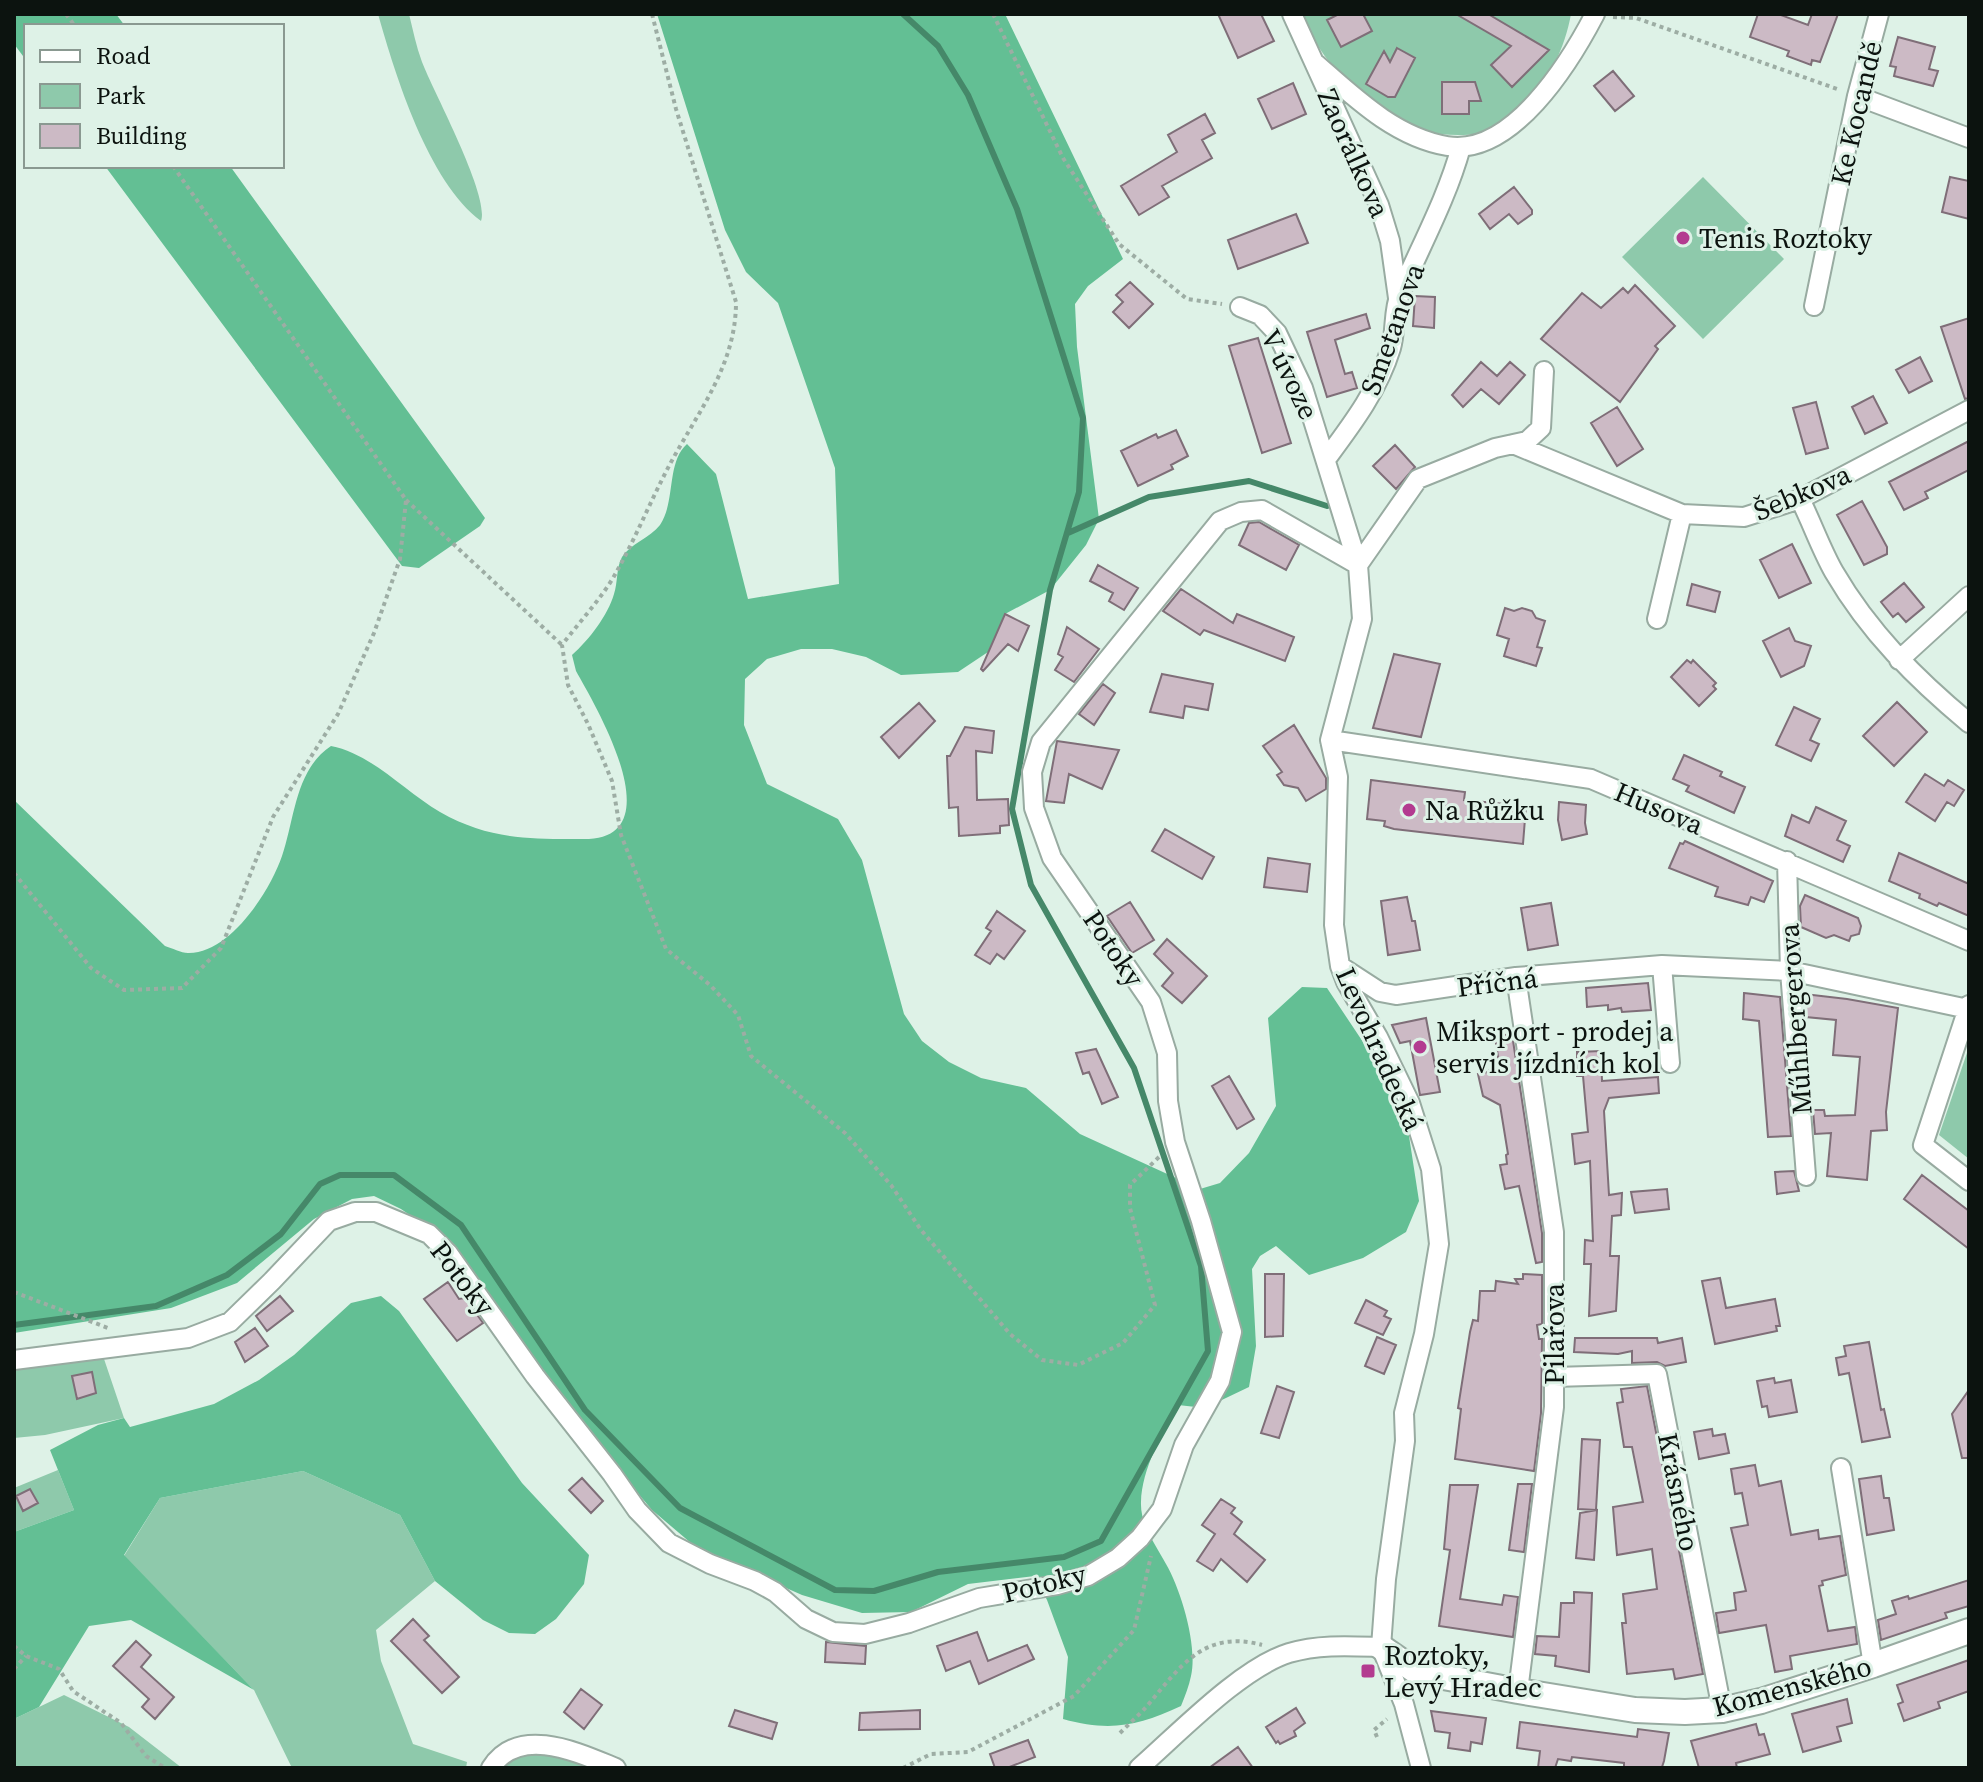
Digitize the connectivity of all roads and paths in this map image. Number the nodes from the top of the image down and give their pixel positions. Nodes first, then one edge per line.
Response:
1 (652, 14) edge
2 (993, 14) edge
3 (1292, 14) edge
4 (1595, 14) edge
5 (1879, 14) edge
6 (1636, 18) dead end
7 (1314, 62) junction
8 (1857, 96) junction
9 (1969, 138) edge
10 (1461, 147) junction
11 (174, 168) edge
12 (1398, 298) junction
13 (1814, 306) dead end
14 (1240, 307) joint
15 (1544, 371) dead end
16 (1969, 410) edge
17 (1513, 444) junction
18 (1327, 458) junction
19 (1800, 499) junction
20 (406, 500) junction
21 (1682, 514) junction
22 (1358, 565) junction
23 (1969, 596) edge
24 (1657, 619) dead end
25 (562, 645) junction
26 (1899, 660) junction
27 (1969, 723) edge
28 (1330, 740) junction
29 (1787, 861) junction
30 (14, 873) edge
31 (1969, 941) edge
32 (1662, 965) junction
33 (1340, 966) junction
34 (1790, 971) junction
35 (1516, 977) junction
36 (1968, 1007) edge
37 (1670, 1063) dead end
38 (1175, 1142) junction
39 (1806, 1176) dead end
40 (1969, 1181) edge
41 (14, 1292) edge
42 (113, 1330) dead end
43 (14, 1360) edge
44 (1554, 1377) junction
45 (1841, 1468) dead end
46 (1152, 1552) dead end
47 (1969, 1631) edge
48 (14, 1646) edge
49 (1381, 1647) junction
50 (26, 1656) junction
51 (1281, 1656) junction
52 (1873, 1665) junction
53 (14, 1669) edge
54 (1518, 1691) junction
55 (1722, 1710) junction
56 (1120, 1733) dead end
57 (165, 1768) edge
58 (491, 1768) edge
59 (616, 1768) edge
60 (903, 1768) edge
61 (1139, 1768) edge
62 (1421, 1768) edge

1 - 25 path
2 - 14 path, V úvoze
3 - 7 street, Zaorálkova
4 - 10 street
5 - 8 street, Ke Kocandě
6 - 8 path
7 - 10 street
7 - 12 street, Zaorálkova
8 - 9 street
8 - 13 street, Ke Kocandě
10 - 12 street, Smetanova
11 - 20 path
12 - 18 street, Smetanova
14 - 18 street, V úvoze
15 - 17 street
16 - 19 street, Šebkova
17 - 21 street
17 - 22 street
18 - 22 street, V úvoze
19 - 21 street, Šebkova
19 - 26 street
20 - 25 path
20 - 30 path
21 - 24 street
22 - 28 street, Levohradecká
22 - 38 street, Potoky
23 - 26 street
25 - 38 path
26 - 27 street
28 - 29 street, Husova
28 - 33 street, Levohradecká
29 - 31 street, Husova
29 - 34 street, Műhlbergerova
32 - 34 street, Příčná
32 - 35 street, Příčná
32 - 37 street
33 - 35 street, Příčná
33 - 49 street, Levohradecká
34 - 36 street, Příčná
34 - 39 street, Műhlbergerova
35 - 44 street, Pilařova
36 - 40 street
38 - 43 street, Potoky
41 - 42 path
44 - 54 street, Pilařova
44 - 55 street, Krásného
45 - 52 street
46 - 60 path
47 - 52 street, Komenského
48 - 50 path
49 - 51 street
49 - 54 street, Komenského
49 - 62 street
50 - 53 path
50 - 57 path
51 - 56 path
51 - 61 street
52 - 55 street, Komenského
54 - 55 street, Komenského
58 - 59 street

